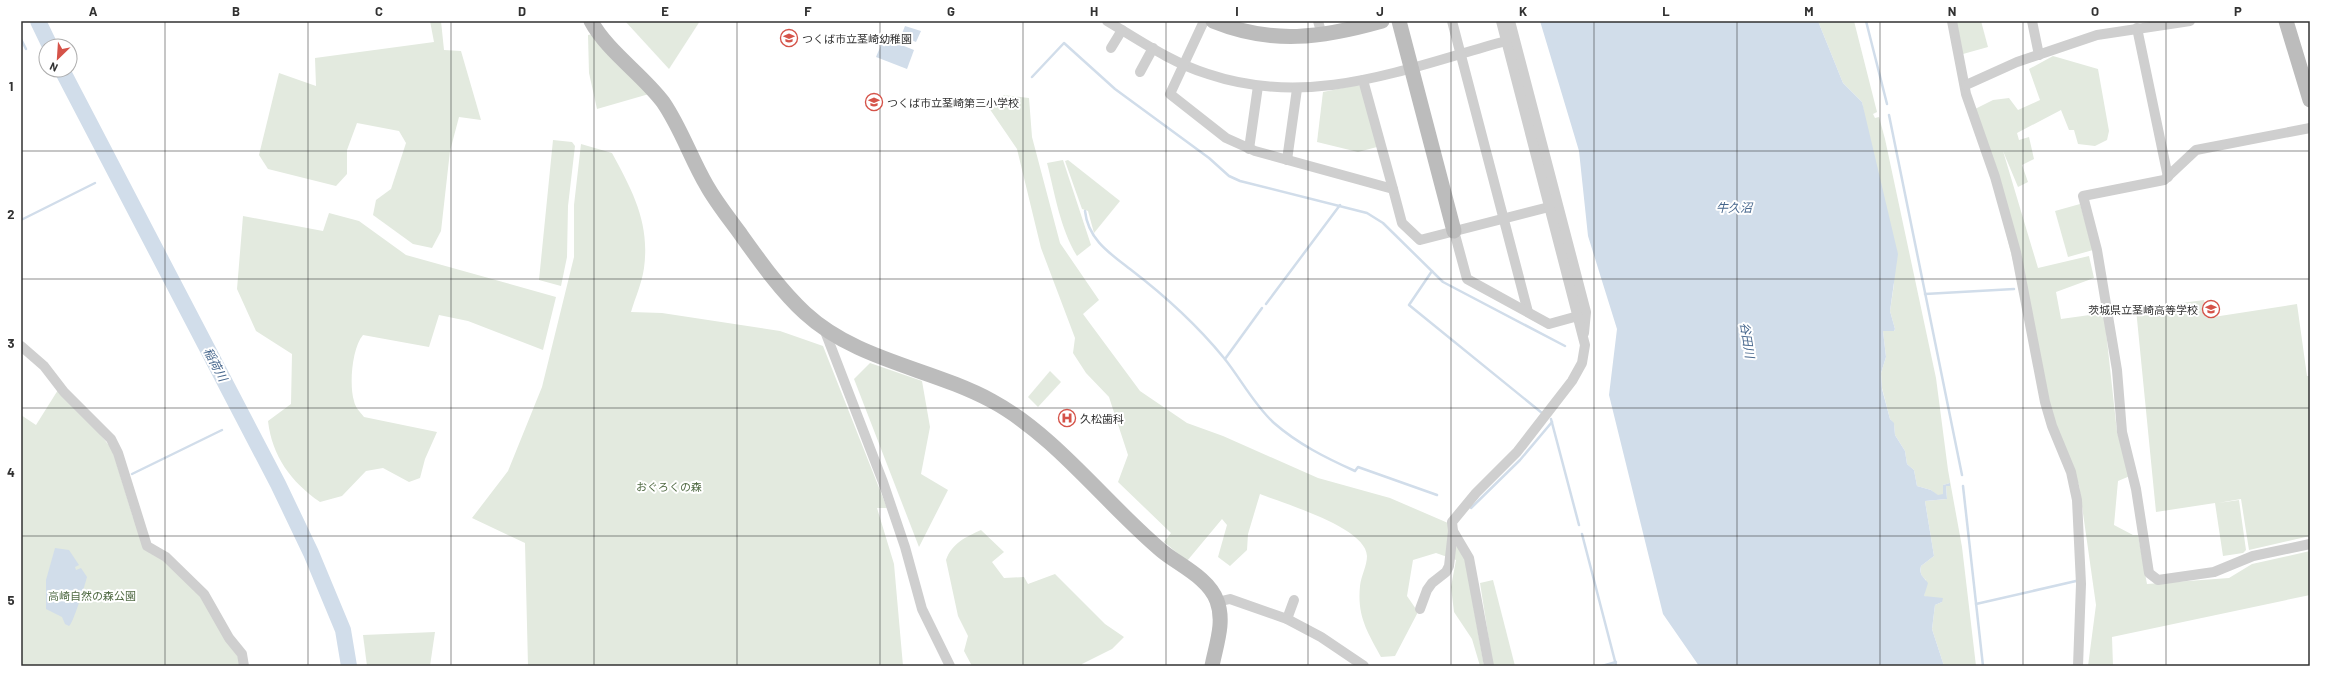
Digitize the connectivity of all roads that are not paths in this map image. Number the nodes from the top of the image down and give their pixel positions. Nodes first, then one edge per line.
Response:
1 (591, 21) edge
2 (1107, 21) edge
3 (1204, 21) edge
4 (1213, 21) edge
5 (1382, 21) edge
6 (1399, 21) edge
7 (1452, 21) edge
8 (1501, 21) edge
9 (1510, 21) edge
10 (1952, 21) edge
11 (2032, 21) edge
12 (2190, 21) edge
13 (2286, 21) edge
14 (1320, 28) edge
15 (2137, 28) junction
16 (1122, 30) junction
17 (1506, 41) junction
18 (1111, 48) dead end
19 (1154, 48) junction
20 (1460, 54) junction
21 (2039, 55) junction
22 (1183, 64) junction
23 (1411, 67) junction
24 (1140, 72) dead end
25 (1363, 80) junction
26 (1966, 85) junction
27 (1258, 86) junction
28 (1297, 89) junction
29 (2310, 100) edge
30 (2310, 128) edge
31 (1249, 149) junction
32 (1287, 160) junction
33 (2168, 177) junction
34 (1393, 189) junction
35 (1549, 207) junction
36 (1504, 219) junction
37 (1454, 232) junction
38 (1528, 312) junction
39 (1578, 316) junction
40 (826, 334) dead end
41 (1584, 336) junction
42 (21, 346) edge
43 (1452, 531) junction
44 (2310, 544) edge
45 (1294, 600) dead end
46 (1217, 602) junction
47 (1420, 609) dead end
48 (1287, 619) junction
49 (244, 666) edge
50 (950, 666) edge
51 (1212, 666) edge
52 (1364, 666) edge
53 (1489, 666) edge
54 (2078, 666) edge

1 - 46 street
2 - 16 street
3 - 22 street
4 - 14 street
5 - 14 street
6 - 23 street
7 - 20 street
8 - 17 street
9 - 41 street
10 - 26 street
11 - 21 street
12 - 15 street
13 - 29 street
15 - 21 street
15 - 33 street
16 - 18 street
16 - 19 street
17 - 20 street
17 - 35 street
19 - 22 street
19 - 24 street
20 - 23 street
20 - 36 street
21 - 26 street
22 - 27 street
22 - 31 street
23 - 25 street
23 - 37 street
25 - 28 street
25 - 34 street
26 - 54 street
27 - 28 street
27 - 31 street
28 - 32 street
30 - 33 street
31 - 32 street
32 - 34 street
33 - 44 street
34 - 37 street
35 - 36 street
35 - 39 street
36 - 37 street
36 - 38 street
37 - 38 street
38 - 39 street
39 - 41 street
40 - 50 street
41 - 43 street
42 - 49 street
43 - 47 street
43 - 53 street
45 - 48 street
46 - 48 street
46 - 51 street
48 - 52 street

